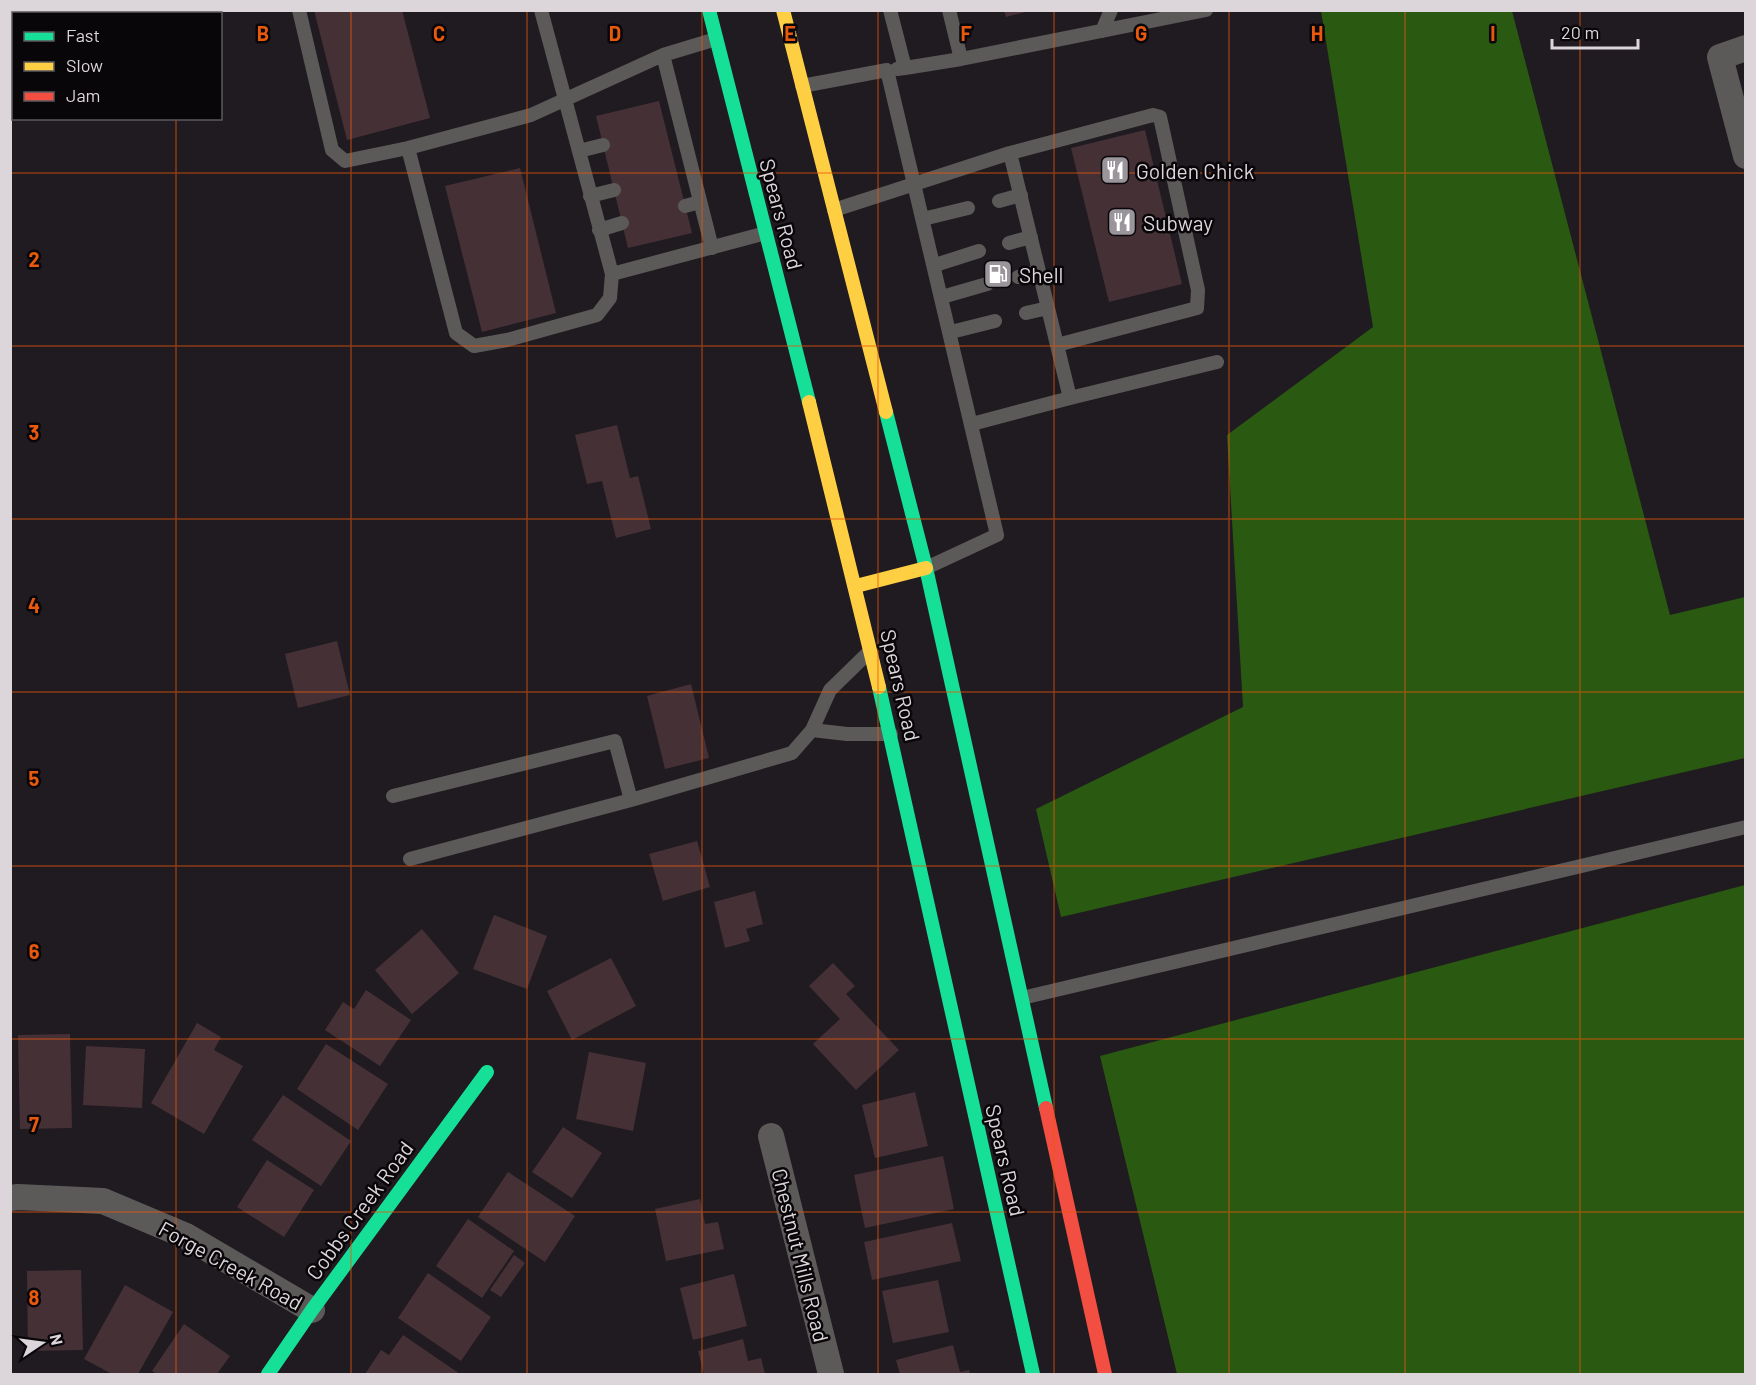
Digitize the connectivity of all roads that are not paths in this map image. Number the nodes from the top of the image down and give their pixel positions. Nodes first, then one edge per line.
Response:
1 (299, 10) edge
2 (541, 10) edge
3 (709, 10) edge
4 (783, 10) edge
5 (890, 10) edge
6 (949, 10) edge
7 (1111, 10) edge
8 (1206, 10) edge
9 (1102, 31) junction
10 (716, 39) junction
11 (1746, 48) edge
12 (663, 55) junction
13 (961, 59) junction
14 (905, 68) junction
15 (887, 70) junction
16 (802, 86) junction
17 (565, 99) junction
18 (681, 125) junction
19 (666, 129) dead end
20 (603, 145) dead end
21 (408, 148) junction
22 (579, 151) junction
23 (1010, 153) junction
24 (1746, 156) edge
25 (692, 171) junction
26 (678, 174) dead end
27 (915, 182) junction
28 (614, 190) dead end
29 (1021, 195) junction
30 (591, 196) junction
31 (999, 201) dead end
32 (700, 202) junction
33 (685, 206) dead end
34 (968, 208) dead end
35 (834, 210) junction
36 (923, 219) junction
37 (622, 223) dead end
38 (599, 230) junction
39 (766, 233) junction
40 (1031, 237) junction
41 (1009, 243) dead end
42 (712, 248) junction
43 (979, 251) dead end
44 (934, 265) junction
45 (1039, 271) junction
46 (612, 274) junction
47 (1018, 277) dead end
48 (987, 284) dead end
49 (942, 297) junction
50 (1048, 308) junction
51 (1026, 313) dead end
52 (995, 321) dead end
53 (951, 332) junction
54 (1057, 345) junction
55 (1217, 362) dead end
56 (1070, 398) junction
57 (972, 424) junction
58 (926, 568) junction
59 (856, 586) junction
60 (871, 650) junction
61 (812, 730) junction
62 (891, 734) junction
63 (393, 796) dead end
64 (631, 800) junction
65 (1746, 826) edge
66 (410, 859) dead end
67 (1022, 998) junction
68 (487, 1072) dead end
69 (771, 1136) dead end
70 (10, 1198) edge
71 (312, 1310) junction
72 (268, 1374) edge
73 (831, 1374) edge
74 (1033, 1374) edge
75 (1105, 1374) edge

1 - 21 lane
2 - 17 lane
3 - 10 main road, Spears Road
4 - 16 main road
5 - 14 lane
6 - 13 lane
7 - 9 lane
8 - 9 lane
9 - 13 lane
10 - 12 lane
10 - 39 main road, Spears Road
11 - 24 street
12 - 17 lane
12 - 18 lane
13 - 14 lane
14 - 15 lane
15 - 16 lane
15 - 27 lane
16 - 35 main road
17 - 21 lane
17 - 22 lane
18 - 19 lane
18 - 25 lane
20 - 22 lane
21 - 46 lane
22 - 30 lane
23 - 27 lane
23 - 29 lane
23 - 54 lane
25 - 26 lane
25 - 32 lane
27 - 35 lane
27 - 36 lane
28 - 30 lane
29 - 31 lane
29 - 40 lane
30 - 38 lane
32 - 33 lane
32 - 42 lane
34 - 36 lane
35 - 58 main road
36 - 44 lane
37 - 38 lane
38 - 46 lane
39 - 42 lane
39 - 59 main road, Spears Road
40 - 41 lane
40 - 45 lane
42 - 46 lane
43 - 44 lane
44 - 49 lane
45 - 47 lane
45 - 50 lane
48 - 49 lane
49 - 53 lane
50 - 51 lane
50 - 54 lane
52 - 53 lane
53 - 57 lane
54 - 56 lane
55 - 56 lane
56 - 57 lane
57 - 58 lane
58 - 59 main road
58 - 67 main road
59 - 60 main road, Spears Road
60 - 61 lane
60 - 62 main road, Spears Road
61 - 62 lane
61 - 64 lane
62 - 74 main road, Spears Road
63 - 64 lane
64 - 66 lane
65 - 67 lane
67 - 75 main road
68 - 71 main road, Cobbs Creek Road
69 - 73 street, Chestnut Mills Road
70 - 71 street, Forge Creek Road
71 - 72 main road, Cobbs Creek Road

